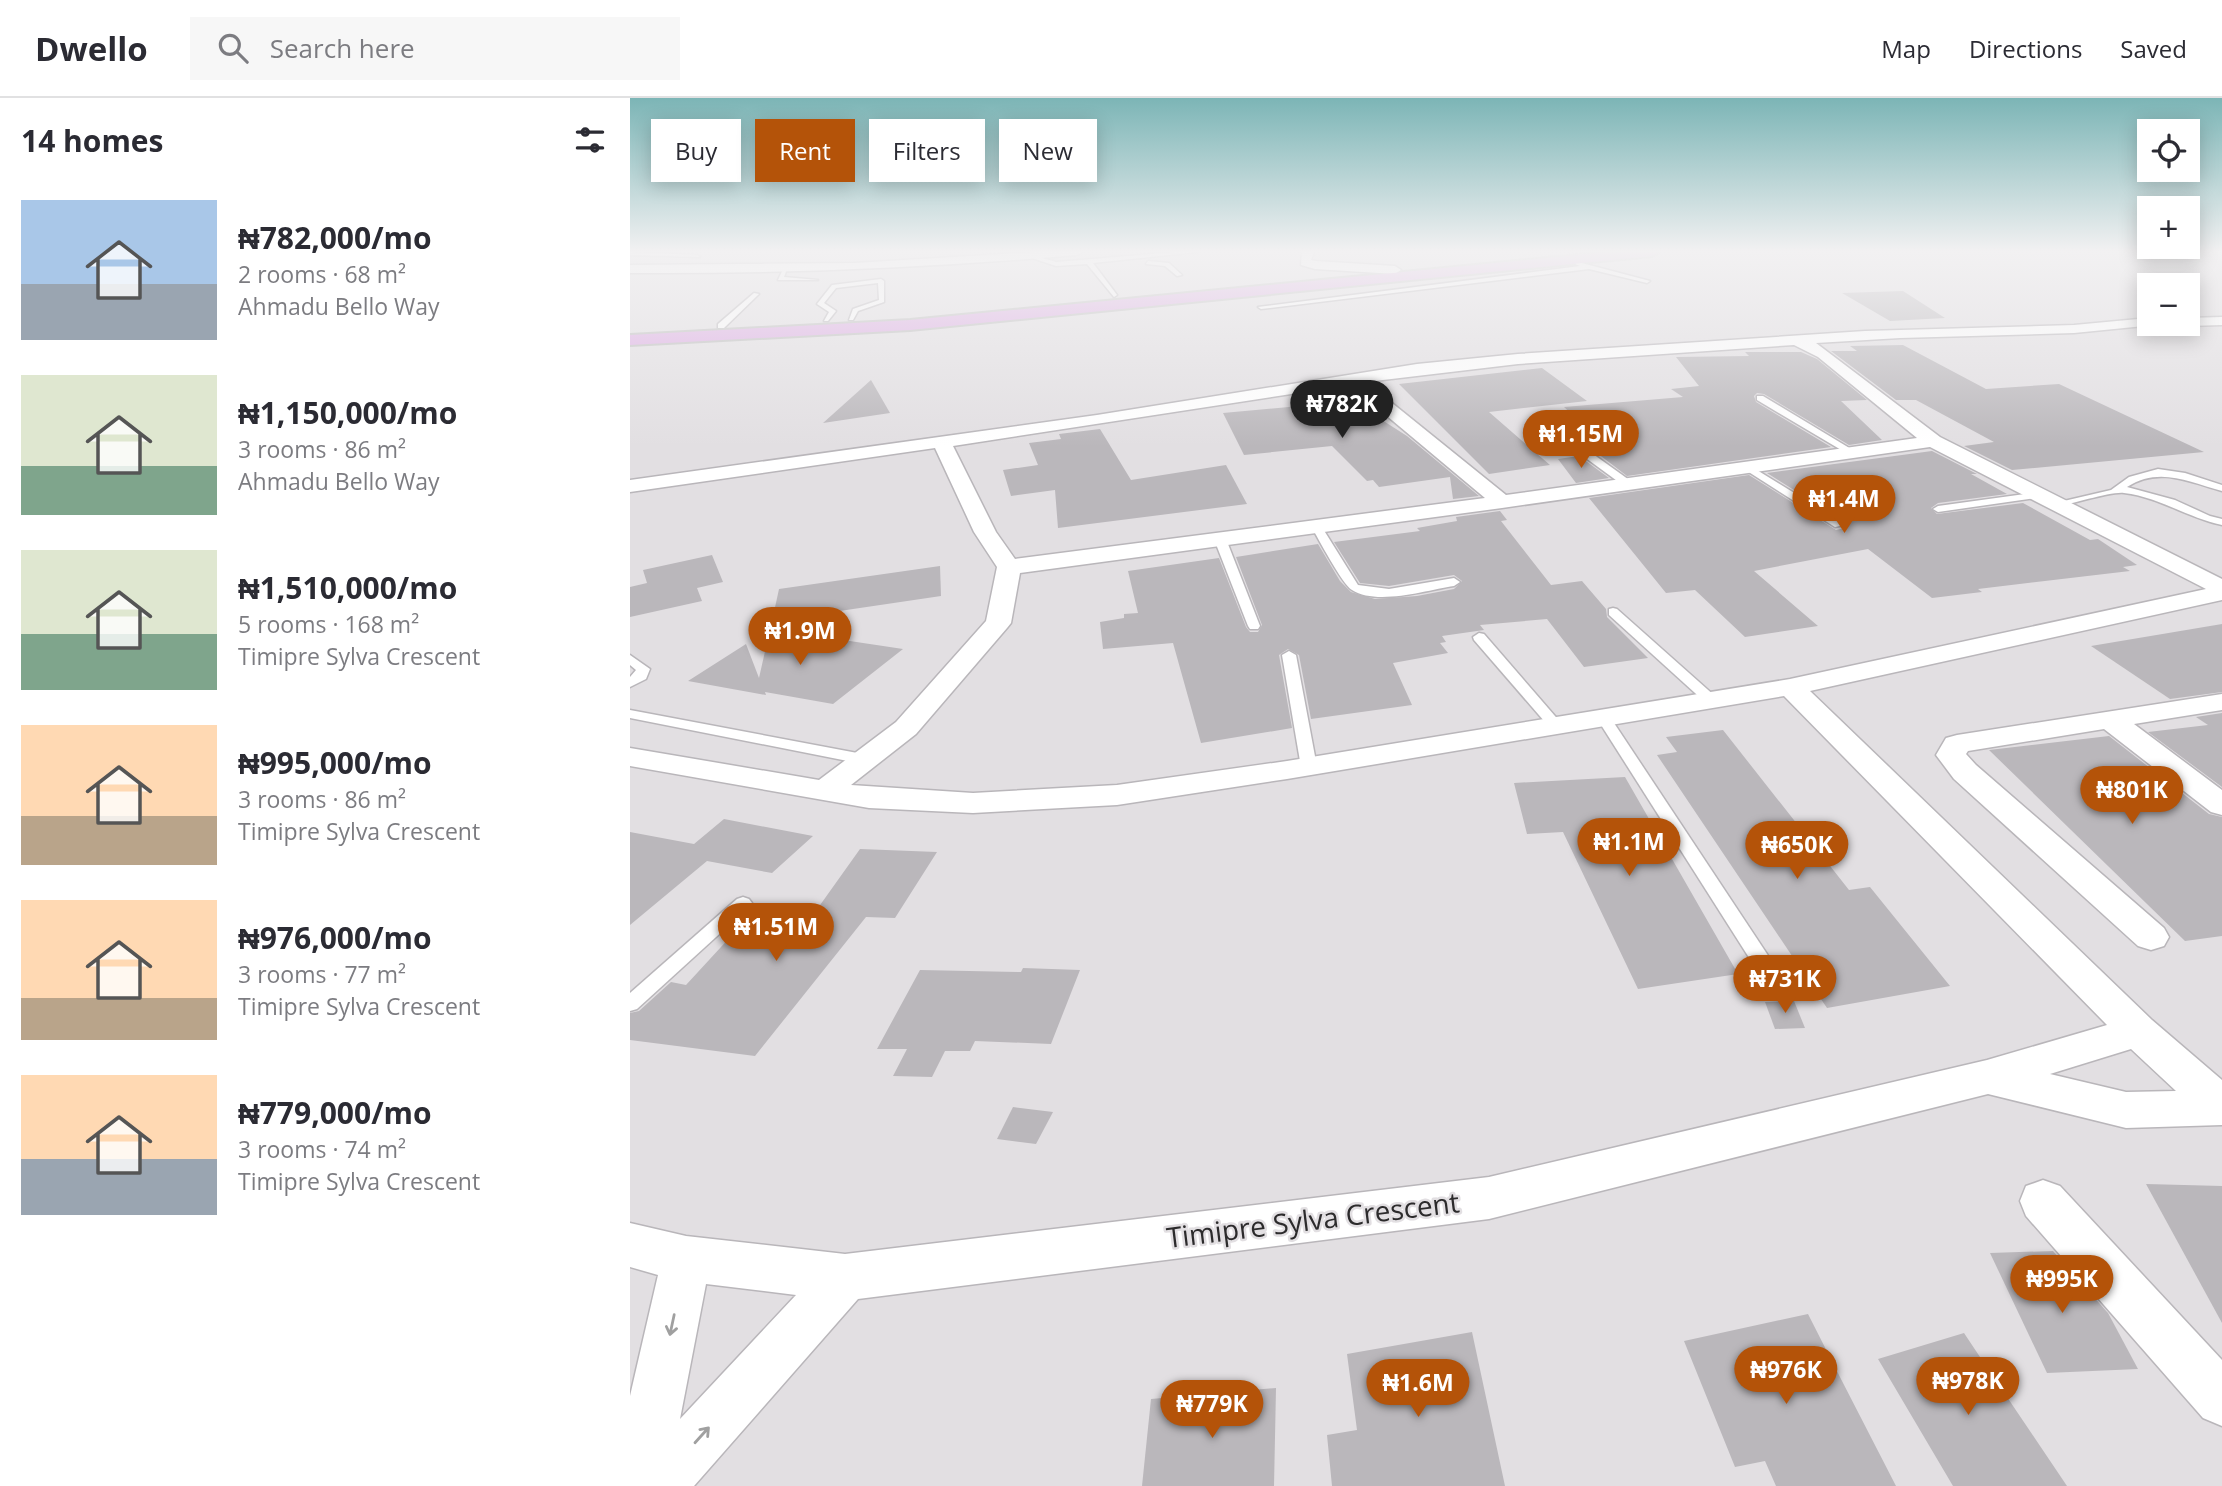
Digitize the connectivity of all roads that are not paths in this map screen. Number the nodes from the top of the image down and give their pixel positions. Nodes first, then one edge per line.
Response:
1 (731, 317) edge
2 (829, 317) edge
3 (875, 317) edge
4 (990, 317) edge
5 (851, 319) joint
6 (826, 320) junction
7 (2200, 321) edge
8 (2222, 321) edge
9 (2137, 323) edge
10 (721, 326) junction
11 (630, 329) edge
12 (630, 340) edge
13 (1794, 341) junction
14 (1353, 379) junction
15 (1760, 398) dead end
16 (1537, 418) dead end
17 (941, 441) junction
18 (1933, 441) junction
19 (1851, 452) junction
20 (1747, 467) junction
21 (1629, 484) junction
22 (630, 486) edge
23 (2222, 488) edge
24 (2122, 489) junction
25 (2047, 499) junction
26 (1502, 502) junction
27 (1938, 509) dead end
28 (2222, 522) edge
29 (1839, 525) dead end
30 (1316, 526) junction
31 (1220, 539) junction
32 (1009, 567) junction
33 (1454, 582) dead end
34 (2222, 591) edge
35 (1613, 612) dead end
36 (1254, 626) dead end
37 (1479, 637) dead end
38 (1289, 655) dead end
39 (630, 659) edge
40 (630, 683) edge
41 (1790, 687) junction
42 (1711, 700) junction
43 (2222, 702) edge
44 (630, 714) edge
45 (1603, 717) junction
46 (2110, 720) junction
47 (1556, 726) junction
48 (630, 758) edge
49 (868, 760) junction
50 (1309, 767) junction
51 (826, 790) junction
52 (2222, 805) edge
53 (743, 903) dead end
54 (2151, 937) dead end
55 (1762, 962) dead end
56 (630, 1004) edge
57 (2138, 1031) junction
58 (1987, 1077) junction
59 (2222, 1106) edge
60 (2043, 1201) dead end
61 (630, 1245) edge
62 (686, 1259) junction
63 (845, 1277) junction
64 (2222, 1399) edge
65 (638, 1486) edge
66 (656, 1486) edge

1 - 10 lane
2 - 6 lane
3 - 5 main road
4 - 12 main road
5 - 6 main road
6 - 10 main road
7 - 8 street
9 - 13 street
10 - 11 main road
13 - 14 street
13 - 18 street
14 - 17 street
14 - 26 street
15 - 19 lane
16 - 21 lane
17 - 22 street
17 - 32 street
18 - 19 street
18 - 25 street
19 - 20 street
20 - 21 street
20 - 29 lane
21 - 26 street
23 - 24 lane
24 - 25 lane
24 - 28 lane
25 - 27 lane
25 - 34 street
26 - 30 street
30 - 31 street
30 - 33 lane
31 - 32 street
31 - 36 lane
32 - 49 street
34 - 41 street
35 - 42 lane
37 - 47 lane
38 - 50 lane
39 - 40 lane
41 - 42 street
41 - 57 street
42 - 45 street
43 - 46 street
44 - 49 lane
45 - 47 street
45 - 55 lane
46 - 52 street
46 - 54 street
47 - 50 street
48 - 51 street
49 - 51 street
50 - 51 street
53 - 56 lane
57 - 58 street, Timipre Sylva Crescent
57 - 59 street
58 - 59 street, Timipre Sylva Crescent
58 - 63 street, Timipre Sylva Crescent
60 - 64 street
61 - 62 street, Timipre Sylva Crescent
62 - 63 street, Timipre Sylva Crescent
62 -> 65 street
66 -> 63 street

